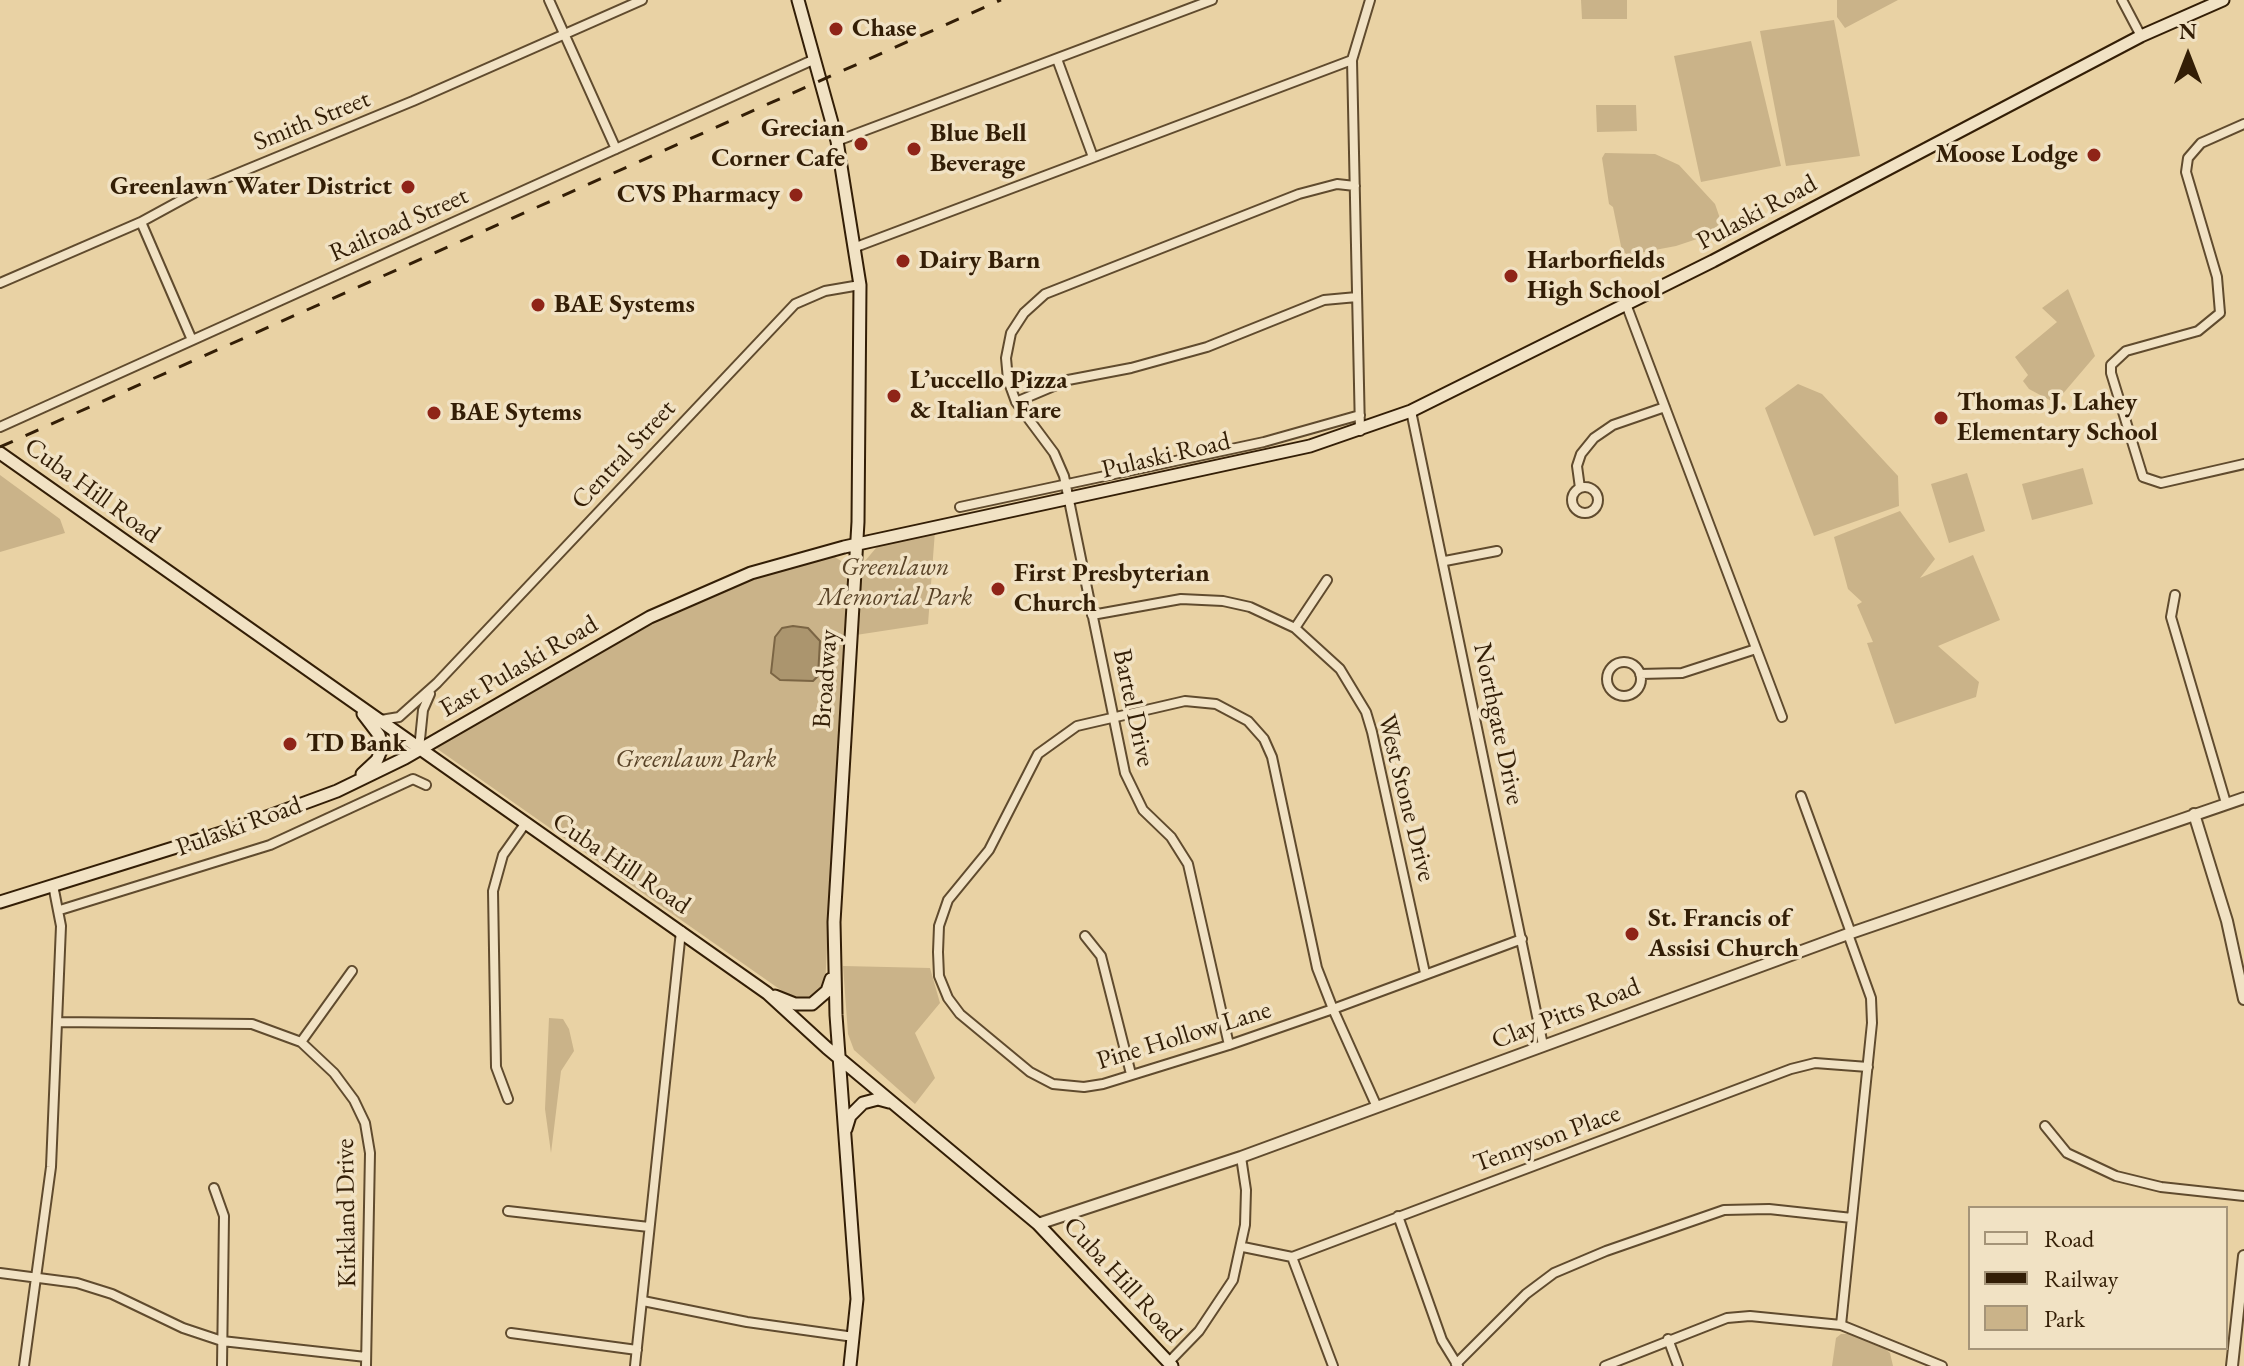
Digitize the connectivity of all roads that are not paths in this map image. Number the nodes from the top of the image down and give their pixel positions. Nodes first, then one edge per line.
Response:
1 (549, 0) edge
2 (642, 0) edge
3 (798, 0) edge
4 (1212, 0) edge
5 (1370, 0) edge
6 (2122, 0) edge
7 (2223, 0) edge
8 (563, 34) junction
9 (2141, 36) junction
10 (815, 59) junction
11 (1057, 59) junction
12 (1352, 60) junction
13 (2244, 124) edge
14 (837, 141) junction
15 (616, 149) junction
16 (1093, 157) junction
17 (1355, 186) junction
18 (141, 222) junction
19 (856, 247) junction
20 (0, 283) edge
21 (860, 285) junction
22 (1357, 297) junction
23 (1626, 304) junction
24 (192, 340) junction
25 (1016, 402) junction
26 (1665, 407) junction
27 (1411, 411) junction
28 (1360, 415) junction
29 (0, 427) edge
30 (1360, 431) junction
31 (0, 453) edge
32 (2244, 464) edge
33 (1066, 483) junction
34 (1580, 488) dead end
35 (1069, 501) junction
36 (960, 507) dead end
37 (857, 544) junction
38 (1497, 551) dead end
39 (1445, 561) junction
40 (1327, 580) dead end
41 (2175, 595) dead end
42 (1092, 615) junction
43 (1295, 628) junction
44 (1756, 649) junction
45 (1640, 674) junction
46 (437, 683) junction
47 (358, 707) junction
48 (1113, 716) junction
49 (1782, 717) dead end
50 (377, 720) junction
51 (419, 749) junction
52 (426, 785) dead end
53 (337, 791) junction
54 (1801, 796) dead end
55 (2244, 798) edge
56 (2226, 803) junction
57 (2194, 814) junction
58 (525, 824) junction
59 (53, 885) junction
60 (0, 902) edge
61 (60, 910) junction
62 (681, 931) junction
63 (1849, 934) junction
64 (1085, 936) dead end
65 (1522, 939) junction
66 (834, 958) junction
67 (352, 971) dead end
68 (1425, 973) junction
69 (767, 993) junction
70 (2244, 999) edge
71 (1333, 1009) junction
72 (57, 1022) junction
73 (301, 1042) junction
74 (1229, 1045) junction
75 (1543, 1045) junction
76 (839, 1058) junction
77 (1868, 1067) junction
78 (1131, 1074) junction
79 (508, 1099) dead end
80 (894, 1105) junction
81 (1377, 1107) junction
82 (2045, 1126) dead end
83 (845, 1137) junction
84 (1241, 1157) junction
85 (214, 1188) dead end
86 (2244, 1196) edge
87 (508, 1211) dead end
88 (1398, 1216) junction
89 (1852, 1218) junction
90 (1038, 1224) junction
91 (649, 1227) junction
92 (1243, 1247) junction
93 (2244, 1256) edge
94 (1292, 1257) junction
95 (0, 1273) edge
96 (35, 1278) junction
97 (643, 1301) junction
98 (1841, 1325) junction
99 (511, 1333) dead end
100 (854, 1337) junction
101 (1668, 1339) junction
102 (222, 1341) junction
103 (637, 1350) junction
104 (366, 1362) edge
105 (1170, 1364) edge
106 (1457, 1365) edge
107 (24, 1366) edge
108 (222, 1366) edge
109 (635, 1366) edge
110 (850, 1366) edge
111 (1333, 1366) edge
112 (1605, 1366) edge
113 (1678, 1366) edge
114 (1942, 1366) edge
115 (2232, 1366) edge

1 - 8 street
2 - 8 street, Smith Street
3 - 10 main road, Broadway
4 - 11 street
5 - 12 street
6 - 9 street
7 - 9 main road, Pulaski Road
8 - 15 street
8 - 18 street, Smith Street
9 - 23 main road, Pulaski Road
10 - 14 main road, Broadway
10 - 15 street, Railroad Street
11 - 14 street
11 - 16 street
12 - 16 street
12 - 17 street
13 - 32 street
14 - 19 main road, Broadway
15 - 24 street, Railroad Street
16 - 19 street
17 - 22 street
17 - 25 street
18 - 20 street, Smith Street
18 - 24 street
19 - 21 main road, Broadway
21 - 37 main road, Broadway
21 - 46 street, Central Street
22 - 25 street
22 - 28 street
23 - 26 street
23 - 27 main road, Pulaski Road
24 - 29 street, Railroad Street
25 - 33 street, Bartel Drive
26 - 34 street
26 - 44 street
27 - 30 main road, Pulaski Road
27 - 39 street, Northgate Drive
28 - 30 street
28 - 33 street
30 - 35 main road, Pulaski Road
31 - 47 main road, Cuba Hill Road
33 - 35 street, Bartel Drive
33 - 36 street
35 - 37 main road, East Pulaski Road
35 - 42 street, Bartel Drive
37 - 51 main road, East Pulaski Road
37 - 66 main road, Broadway
38 - 39 street
39 - 65 street, Northgate Drive
40 - 43 street
41 - 56 street
42 - 43 street, West Stone Drive
42 - 48 street, Bartel Drive
43 - 68 street, West Stone Drive
44 - 45 street
44 - 49 street
45 - 45 street
46 - 50 street, Central Street
46 - 51 street, Central Street
47 - 50 main road, Cuba Hill Road
47 - 53 main road
48 - 71 street, Pine Hollow Lane
48 - 74 street, Bartel Drive
48 - 78 street, Pine Hollow Lane
50 - 51 main road, Cuba Hill Road
51 - 53 main road, East Pulaski Road
51 - 58 main road, Cuba Hill Road
52 - 61 street, Pulaski Road
53 - 59 main road, East Pulaski Road
54 - 63 street
55 - 56 street, Clay Pitts Road
56 - 57 street, Clay Pitts Road
57 - 63 street, Clay Pitts Road
57 - 70 street
58 - 62 main road, Cuba Hill Road
58 - 79 street
59 - 60 main road, East Pulaski Road
59 - 61 street
61 - 72 street
62 - 69 main road, Cuba Hill Road
62 - 91 street
63 - 75 street, Clay Pitts Road
63 - 77 street
64 - 78 street
65 - 68 street, Pine Hollow Lane
65 - 75 street, Northgate Drive
66 - 69 main road
66 - 76 main road, Broadway
67 - 73 street
68 - 71 street, Pine Hollow Lane
69 - 76 main road, Cuba Hill Road
71 - 74 street, Pine Hollow Lane
71 - 81 street, Pine Hollow Lane
72 - 73 street, Kirkland Drive
72 - 96 street
73 - 104 street, Kirkland Drive
74 - 78 street, Pine Hollow Lane
75 - 81 street, Clay Pitts Road
76 - 80 main road, Cuba Hill Road
76 - 83 main road, Broadway
77 - 88 street, Tennyson Place
77 - 89 street
80 - 83 main road
80 - 90 main road, Cuba Hill Road
81 - 84 street, Clay Pitts Road
82 - 86 street
83 - 100 main road, Broadway
84 - 90 street, Clay Pitts Road
84 - 92 street
85 - 102 street
87 - 91 street
88 - 94 street, Tennyson Place
88 - 106 street
89 - 98 street
89 - 106 street
90 - 105 main road, Cuba Hill Road
91 - 97 street
92 - 94 street
92 - 105 street
93 - 115 street
94 - 111 street
95 - 96 street
96 - 102 street
96 - 107 street
97 - 100 street
97 - 103 street
98 - 101 street
98 - 114 street
99 - 103 street
100 - 110 main road, Broadway
101 - 112 street
101 - 113 street
102 - 104 street
102 - 108 street
103 - 109 street

